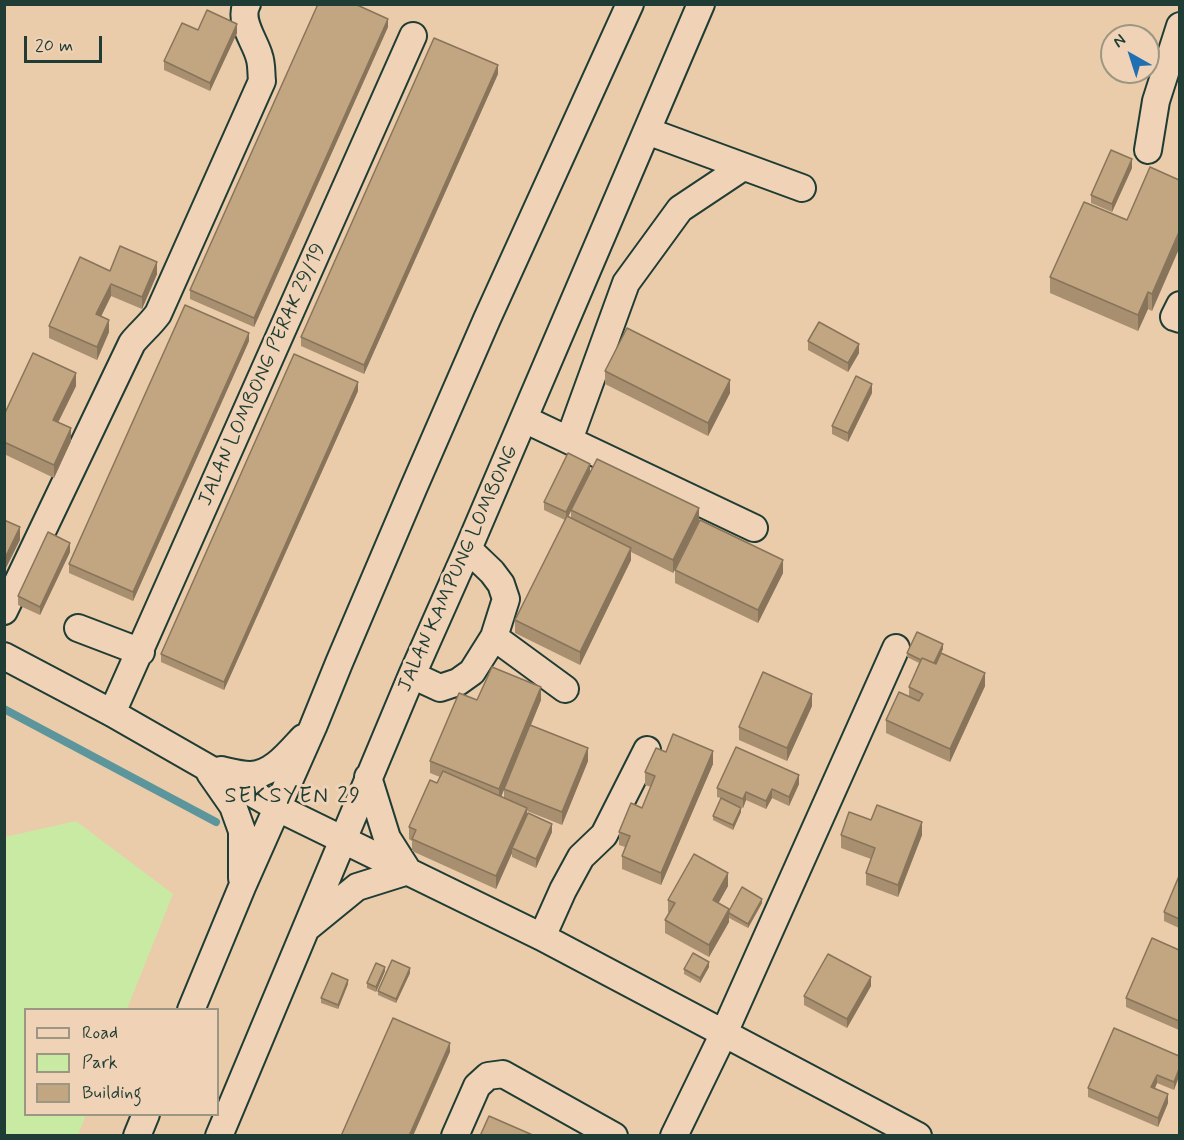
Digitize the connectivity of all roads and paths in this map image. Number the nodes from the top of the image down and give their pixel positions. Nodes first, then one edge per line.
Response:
1 (247, 4) edge
2 (630, 4) edge
3 (702, 4) edge
4 (1179, 26) edge
5 (413, 36) dead end
6 (647, 131) junction
7 (1149, 150) dead end
8 (743, 167) junction
9 (802, 188) dead end
10 (524, 419) junction
11 (570, 440) junction
12 (754, 528) dead end
13 (468, 549) junction
14 (4, 611) edge
15 (78, 628) dead end
16 (494, 637) junction
17 (896, 648) dead end
18 (141, 652) junction
19 (4, 656) edge
20 (412, 675) junction
21 (565, 689) dead end
22 (112, 713) junction
23 (313, 727) junction
24 (647, 750) dead end
25 (206, 768) junction
26 (368, 777) junction
27 (278, 808) junction
28 (342, 839) junction
29 (408, 871) junction
30 (242, 887) junction
31 (304, 930) junction
32 (542, 937) junction
33 (192, 1008) edge
34 (724, 1033) junction
35 (145, 1116) edge
36 (137, 1136) edge
37 (219, 1136) edge
38 (455, 1136) edge
39 (614, 1136) edge
40 (674, 1136) edge
41 (918, 1136) edge

1 - 14 street
2 - 23 street
3 - 6 street, JALAN KAMPUNG LOMBONG
4 - 7 street
5 - 18 street, JALAN LOMBONG PERAK 29/19
6 - 8 street
6 - 10 street, JALAN KAMPUNG LOMBONG
8 - 9 street
8 - 11 street
10 - 11 street
10 - 13 street, JALAN KAMPUNG LOMBONG
11 - 12 street
13 - 16 street
13 - 20 street, JALAN KAMPUNG LOMBONG
15 - 18 street
16 - 20 street
16 - 21 street
17 - 34 street
18 - 22 street, JALAN LOMBONG PERAK 29/19
19 - 22 street
20 - 26 street, JALAN KAMPUNG LOMBONG
22 - 25 street
23 - 25 street
23 - 27 street
24 - 32 street
25 - 27 street
25 - 30 street
26 - 28 street, JALAN KAMPUNG LOMBONG
26 - 29 street
27 - 28 street
27 - 30 street
28 - 29 street
28 - 31 street, JALAN KAMPUNG LOMBONG
29 - 31 street
29 - 32 street
30 - 33 street
31 - 37 street, JALAN KAMPUNG LOMBONG
32 - 34 street
34 - 40 street
34 - 41 street
35 - 36 street
38 - 39 street

